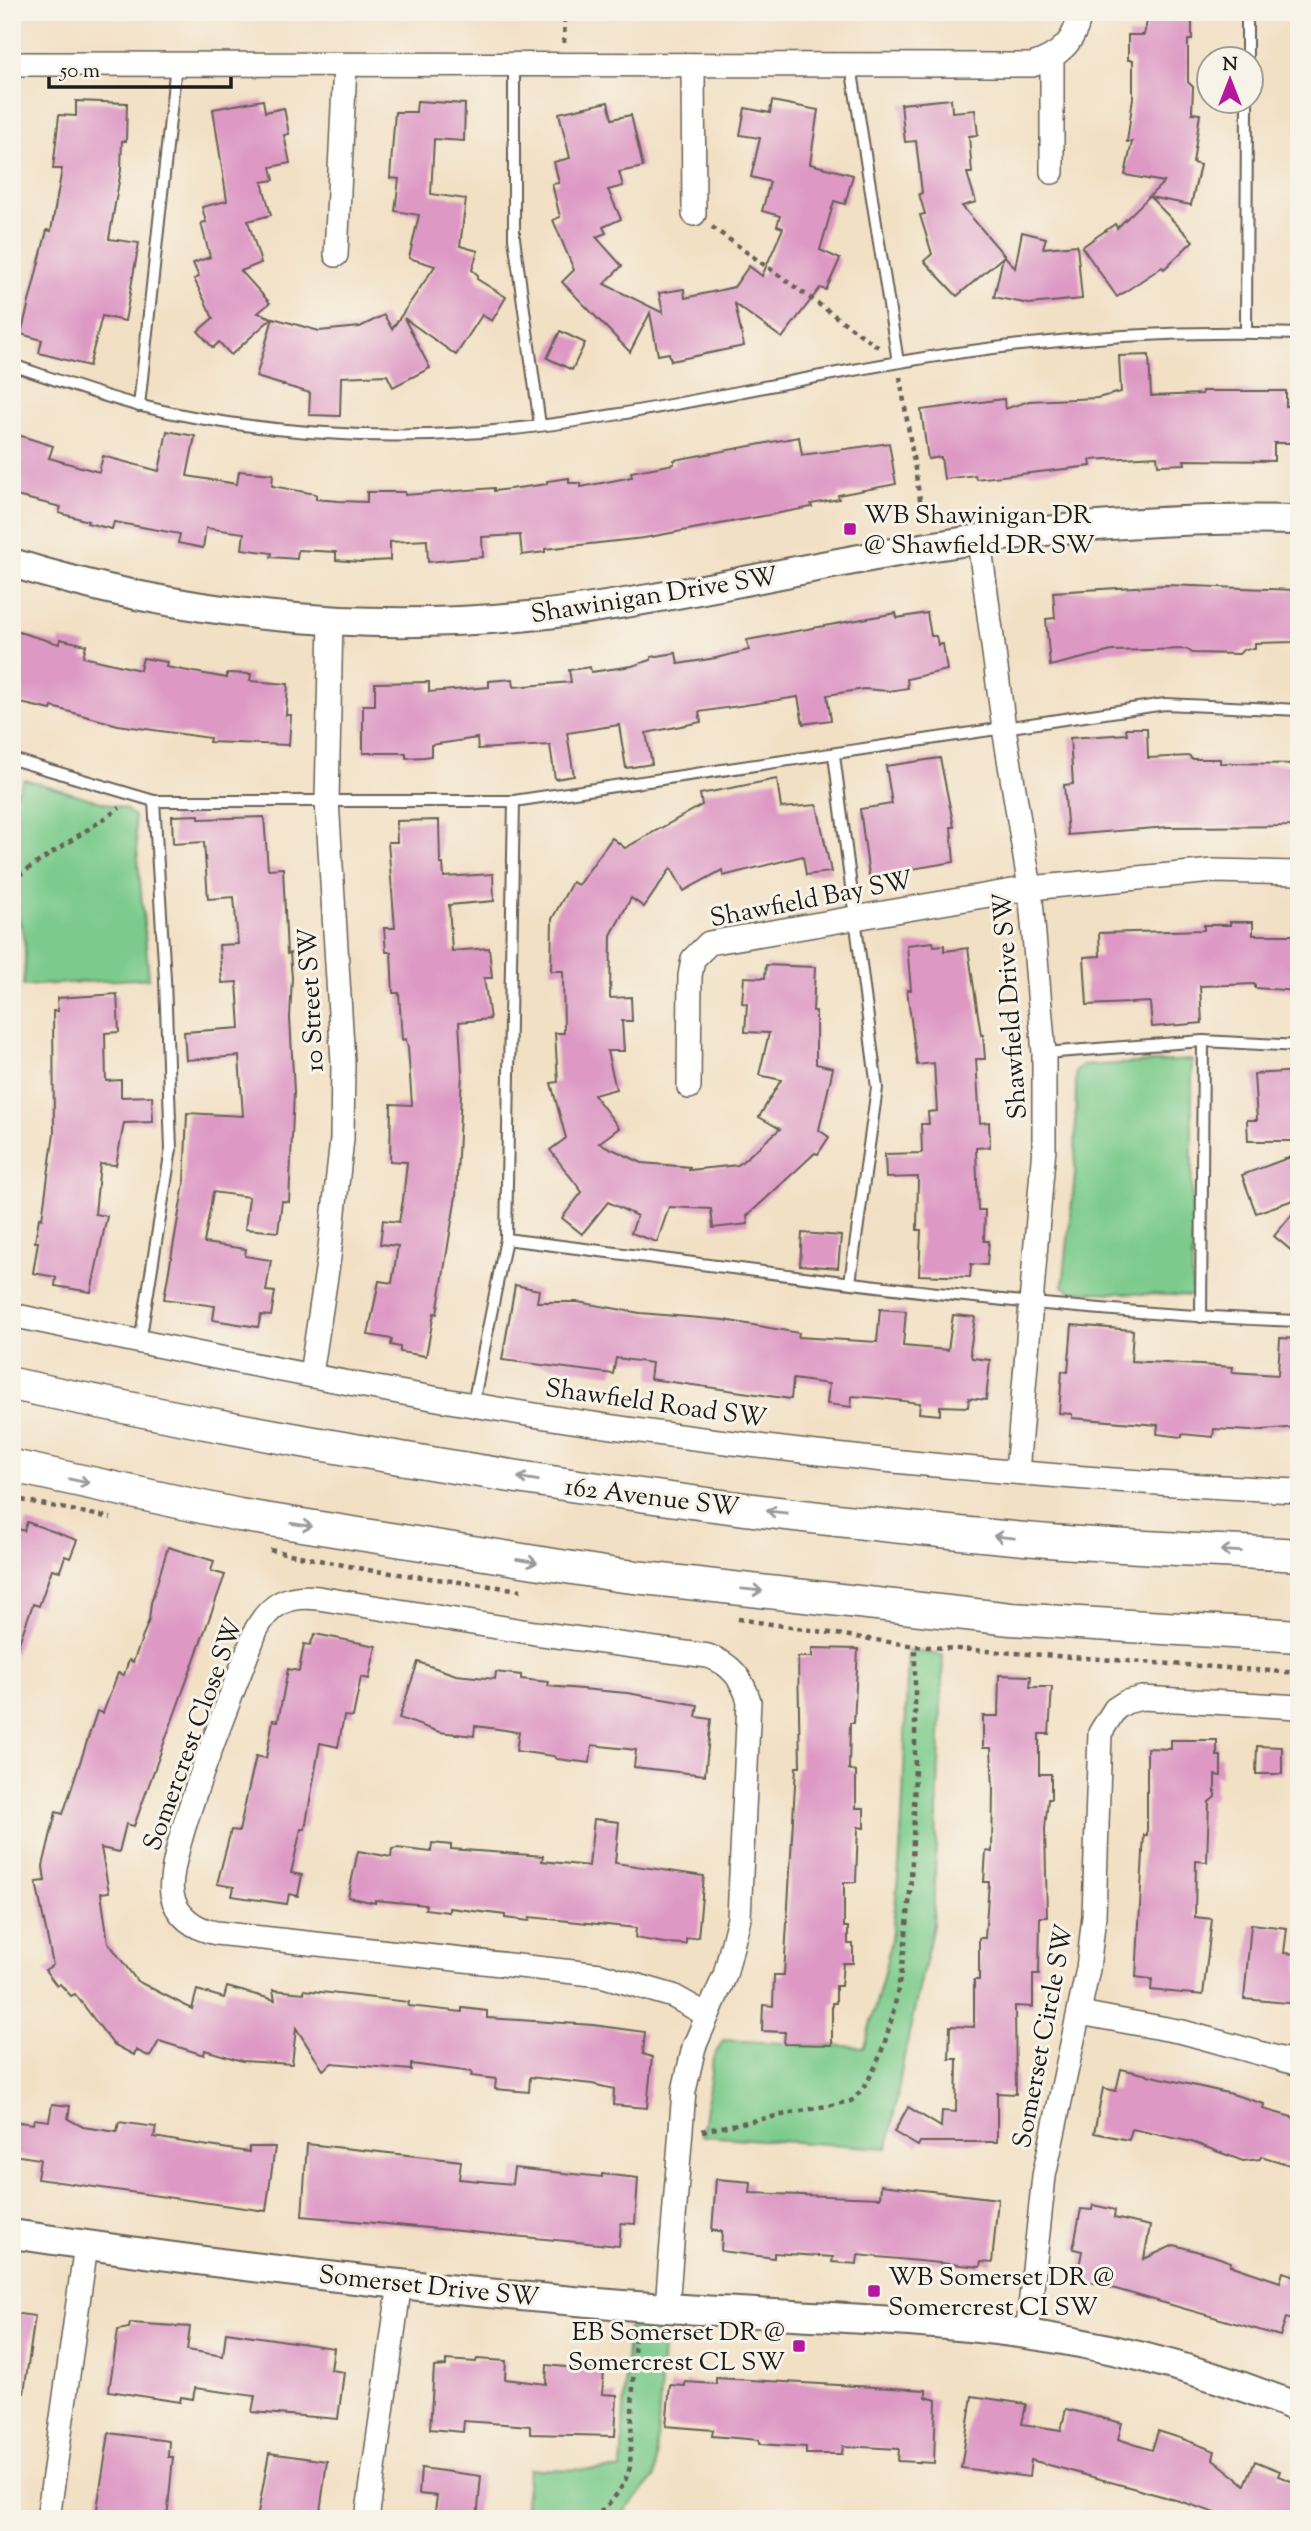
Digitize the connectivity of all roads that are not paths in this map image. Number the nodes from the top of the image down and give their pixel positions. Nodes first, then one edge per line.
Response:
1 (1080, 12) edge
2 (1247, 12) edge
3 (1247, 46) edge
4 (1052, 58) junction
5 (12, 64) edge
6 (176, 64) junction
7 (345, 65) junction
8 (513, 65) junction
9 (693, 66) junction
10 (851, 66) junction
11 (1247, 116) edge
12 (1052, 172) dead end
13 (694, 214) road end
14 (336, 255) dead end
15 (1246, 332) junction
16 (1299, 334) edge
17 (898, 362) junction
18 (12, 365) edge
19 (139, 405) junction
20 (540, 425) junction
21 (1299, 520) edge
22 (979, 540) junction
23 (12, 564) edge
24 (331, 620) junction
25 (1299, 709) edge
26 (1004, 729) junction
27 (834, 755) junction
28 (12, 759) edge
29 (327, 800) junction
30 (154, 801) junction
31 (514, 801) junction
32 (1299, 873) edge
33 (1030, 888) junction
34 (856, 917) junction
35 (1203, 1041) junction
36 (1299, 1046) edge
37 (1044, 1053) junction
38 (689, 1087) dead end
39 (506, 1239) junction
40 (850, 1282) junction
41 (1032, 1304) junction
42 (12, 1315) edge
43 (1201, 1317) junction
44 (1299, 1321) edge
45 (140, 1342) junction
46 (311, 1374) junction
47 (12, 1384) edge
48 (473, 1404) junction
49 (12, 1466) edge
50 (1017, 1472) junction
51 (1299, 1492) edge
52 (1299, 1555) edge
53 (1299, 1636) edge
54 (1299, 1707) edge
55 (1080, 2013) junction
56 (707, 2015) junction
57 (1299, 2064) edge
58 (12, 2234) edge
59 (86, 2245) junction
60 (400, 2283) junction
61 (667, 2307) junction
62 (1027, 2335) junction
63 (1299, 2408) edge
64 (48, 2519) edge
65 (367, 2519) edge

1 - 4 street
2 - 3 lane
4 - 10 street
4 - 12 street
5 - 6 street
6 - 7 street
6 - 19 lane
7 - 8 street
7 - 14 street
8 - 9 street
8 - 20 lane
9 - 10 street
9 - 13 street
10 - 17 lane
11 - 15 lane
15 - 16 lane
15 - 17 lane
17 - 20 lane
18 - 19 lane
19 - 20 lane
21 - 22 street, Shawinigan Drive SW
22 - 24 street, Shawinigan Drive SW
22 - 26 street, Shawfield Drive SW
23 - 24 street, Shawinigan Drive SW
24 - 29 street, 10 Street SW
25 - 26 lane
26 - 27 lane
26 - 33 street, Shawfield Drive SW
27 - 31 lane
27 - 34 lane
28 - 30 lane
29 - 30 lane
29 - 31 lane
29 - 46 street, 10 Street SW
30 - 45 lane
31 - 39 lane
32 - 33 street
33 - 34 street, Shawfield Bay SW
33 - 37 street, Shawfield Drive SW
34 - 38 street, Shawfield Bay SW
34 - 40 lane
35 - 36 lane
35 - 37 lane
35 - 43 lane
37 - 41 street, Shawfield Drive SW
39 - 40 lane
39 - 48 lane
40 - 41 lane
41 - 43 lane
41 - 50 street, Shawfield Drive SW
42 - 45 street, Shawfield Road SW
43 - 44 lane
45 - 46 street, Shawfield Road SW
46 - 48 street, Shawfield Road SW
52 -> 47 main road, 162 Avenue SW
48 - 50 street, Shawfield Road SW
49 -> 53 main road
50 - 51 street, Shawfield Road SW
54 - 55 street, Somerset Circle SW
55 - 57 street
55 - 62 street, Somerset Circle SW
56 - 56 street, Somercrest Close SW
56 - 61 street, Somercrest Close SW
58 - 59 street, Somerset Drive SW
59 - 60 street, Somerset Drive SW
59 - 64 street
60 - 61 street, Somerset Drive SW
60 - 65 street
61 - 62 street, Somerset Drive SW
62 - 63 street, Somerset Drive SW

